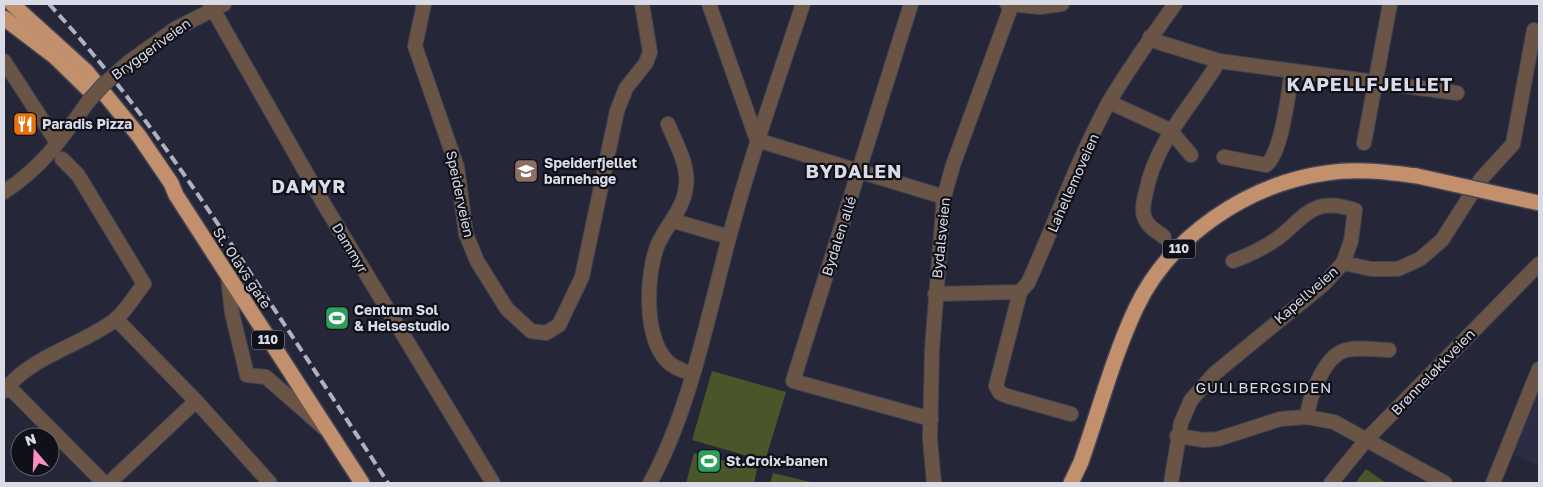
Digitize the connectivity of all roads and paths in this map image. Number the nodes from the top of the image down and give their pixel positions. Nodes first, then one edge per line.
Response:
1 (12, 4) edge
2 (424, 4) edge
3 (642, 4) edge
4 (709, 4) edge
5 (803, 4) edge
6 (911, 4) edge
7 (1010, 4) edge
8 (1062, 4) edge
9 (1175, 4) edge
10 (1390, 4) edge
11 (216, 6) edge
12 (4, 17) edge
13 (1534, 30) dead end
14 (1150, 37) junction
15 (4, 62) edge
16 (1219, 62) junction
17 (1292, 72) junction
18 (1374, 84) junction
19 (1457, 93) dead end
20 (1109, 102) junction
21 (120, 121) junction
22 (668, 124) dead end
23 (1170, 130) junction
24 (757, 140) junction
25 (59, 141) junction
26 (1364, 143) dead end
27 (1192, 155) dead end
28 (1224, 157) dead end
29 (62, 159) dead end
30 (860, 170) junction
31 (4, 192) edge
32 (944, 197) junction
33 (1539, 203) edge
34 (674, 221) junction
35 (729, 237) junction
36 (1164, 237) dead end
37 (1233, 261) dead end
38 (1343, 263) junction
39 (1539, 264) edge
40 (228, 277) junction
41 (1020, 292) junction
42 (935, 294) junction
43 (116, 319) junction
44 (1389, 350) dead end
45 (1539, 369) edge
46 (692, 374) junction
47 (6, 388) edge
48 (196, 401) junction
49 (1070, 414) dead end
50 (1307, 417) junction
51 (930, 419) junction
52 (327, 431) junction
53 (1178, 436) junction
54 (1367, 439) junction
55 (1341, 478) edge
56 (104, 483) edge
57 (109, 483) edge
58 (270, 483) edge
59 (362, 483) edge
60 (493, 483) edge
61 (650, 483) edge
62 (934, 483) edge
63 (1071, 483) edge
64 (1171, 483) edge
65 (1330, 483) edge
66 (1445, 483) edge
67 (1493, 483) edge

1 - 12 highway, 110
1 - 21 highway, 110
2 - 3 street, Speiderveien
4 - 24 street
5 - 24 street
6 - 30 street, Bydalen allé
7 - 8 street
7 - 32 street, Bydalsveien
9 - 14 street, Lahellemoveien
10 - 18 street
11 - 25 street, Bryggeriveien, bridge
11 - 60 street, Dammyr
12 - 21 highway, 110
13 - 38 street
14 - 16 street
14 - 20 street, Lahellemoveien
15 - 25 street
16 - 17 street
16 - 23 street
17 - 18 street
17 - 28 street
18 - 19 street
18 - 26 street
20 - 23 street
20 - 41 street, Lahellemoveien
21 - 40 highway, St. Olavs gate / 110
22 - 34 street
23 - 27 street
23 - 36 street
24 - 30 street
24 - 35 street
25 - 31 street, Bryggeriveien
29 - 43 street
30 - 32 street
30 - 51 street, Bydalen allé
32 - 42 street, Bydalsveien
33 - 63 highway, 110, bridge
34 - 35 street
34 - 46 street
35 - 46 street
37 - 38 street, Kapellveien
38 - 53 street, Kapellveien
39 - 54 street, Brønneløkkveien
40 - 52 highway, St. Olavs gate / 110
40 - 52 street
41 - 42 street
41 - 49 street, Lahellemoveien
42 - 51 street, Bydalsveien
43 - 47 street
43 - 48 street
44 - 50 street
45 - 67 street
46 - 61 street
47 - 56 street
48 - 57 street
48 - 58 street
50 - 53 street
50 - 54 street
51 - 62 street, Bydalsveien
52 - 59 highway, St. Olavs gate / 110
53 - 64 street, Kapellveien
54 - 55 street, Brønneløkkveien
54 - 66 street
55 - 65 street, Brønneløkkveien

